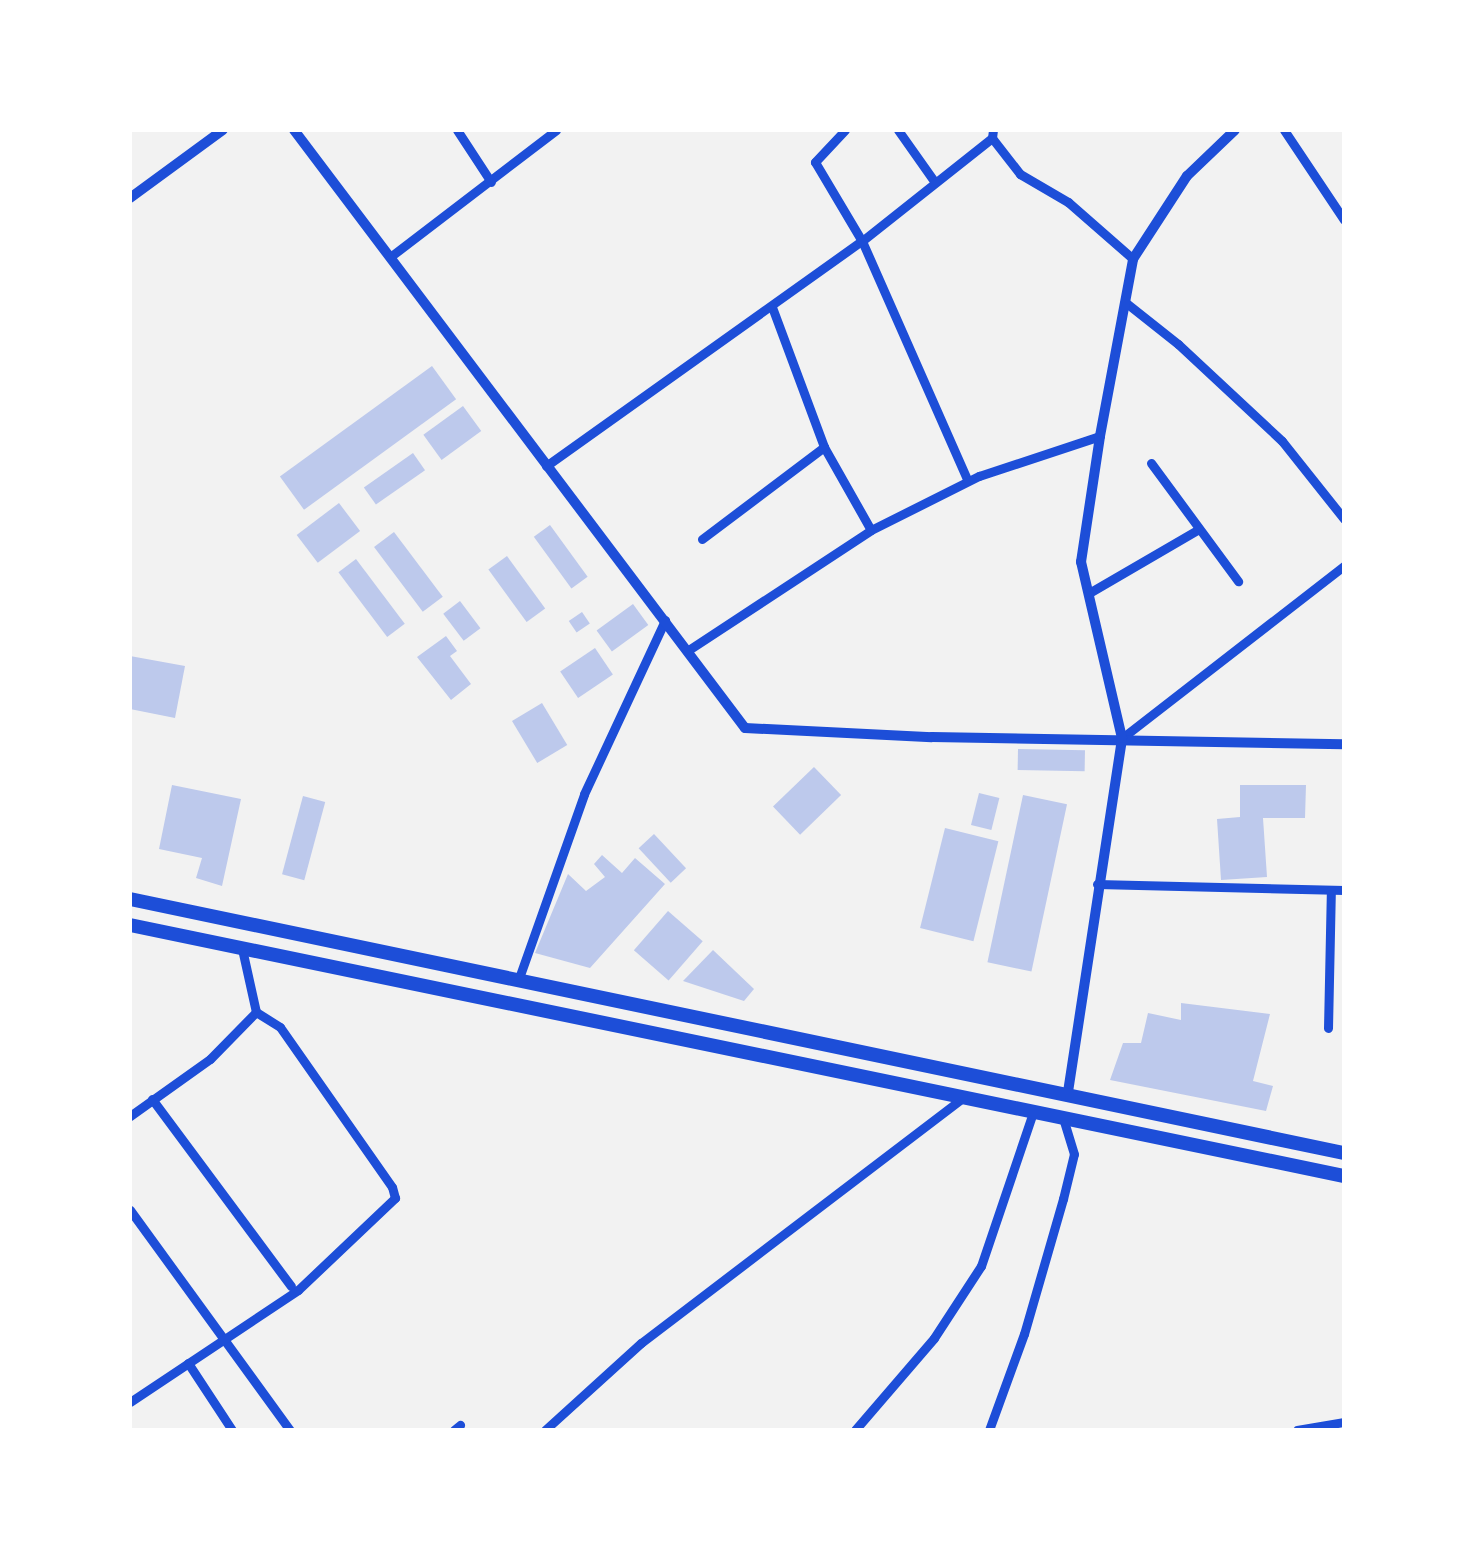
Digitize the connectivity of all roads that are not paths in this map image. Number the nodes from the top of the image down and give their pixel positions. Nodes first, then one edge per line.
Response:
1 (223, 130) edge
2 (294, 130) edge
3 (456, 130) edge
4 (556, 130) edge
5 (846, 130) edge
6 (898, 130) edge
7 (1236, 130) edge
8 (1284, 130) edge
9 (993, 134) edge
10 (934, 181) junction
11 (492, 182) junction
12 (130, 198) edge
13 (1344, 220) edge
14 (862, 241) junction
15 (390, 257) junction
16 (1133, 259) junction
17 (1125, 302) junction
18 (772, 307) junction
19 (1100, 436) junction
20 (824, 447) junction
21 (1152, 463) dead end
22 (546, 466) junction
23 (968, 481) junction
24 (1344, 519) edge
25 (1200, 528) junction
26 (870, 530) junction
27 (702, 539) dead end
28 (1344, 566) edge
29 (1238, 581) dead end
30 (1089, 593) junction
31 (665, 620) junction
32 (687, 650) junction
33 (1122, 738) junction
34 (1344, 744) edge
35 (1097, 884) junction
36 (1331, 890) junction
37 (1344, 890) edge
38 (130, 899) edge
39 (130, 925) edge
40 (272, 926) junction
41 (242, 949) junction
42 (266, 954) junction
43 (519, 978) junction
44 (629, 1002) junction
45 (256, 1012) junction
46 (623, 1026) junction
47 (1328, 1028) dead end
48 (802, 1039) junction
49 (795, 1061) junction
50 (1068, 1092) junction
51 (964, 1097) junction
52 (152, 1100) junction
53 (1032, 1115) junction
54 (130, 1116) edge
55 (1063, 1120) junction
56 (1344, 1153) edge
57 (1344, 1176) edge
58 (130, 1210) edge
59 (292, 1286) dead end
60 (226, 1338) junction
61 (188, 1363) junction
62 (130, 1402) edge
63 (1344, 1422) edge
64 (548, 1429) edge
65 (232, 1430) edge
66 (290, 1430) edge
67 (855, 1430) edge
68 (989, 1430) edge
69 (1297, 1430) edge

1 - 12 street
2 - 15 street
3 - 11 street
4 - 11 street
5 - 14 street
6 - 10 street
7 - 16 street
8 - 13 street
9 - 10 street
9 - 16 street
10 - 14 street
11 - 15 street
14 - 18 street
14 - 23 street
15 - 22 street
16 - 17 street
17 - 19 street
17 - 24 street
18 - 20 street
18 - 22 street
19 - 23 street
19 - 30 street
20 - 26 street
20 - 27 street
21 - 25 street
22 - 31 street
23 - 26 street
25 - 29 street
25 - 30 street
26 - 32 street
28 - 33 street
30 - 33 street
31 - 32 street
31 - 43 street
32 - 33 street
33 - 34 street
33 - 35 street
35 - 36 street
35 - 50 street
36 - 37 street
36 - 47 street
38 - 40 highway
39 - 41 highway
40 - 42 highway
40 - 43 highway
41 - 42 highway
41 - 45 street
42 - 46 highway
43 - 44 highway
44 - 46 highway
44 - 48 highway
45 - 52 street
45 - 60 street
46 - 49 highway
48 - 49 highway
48 - 50 highway
49 - 51 highway
50 - 56 highway
51 - 53 highway
51 - 64 street
52 - 54 street
52 - 59 street
53 - 55 highway
53 - 67 street
55 - 57 highway
55 - 68 street
58 - 60 street
60 - 61 street
60 - 66 street
61 - 62 street
61 - 65 street
63 - 69 street

